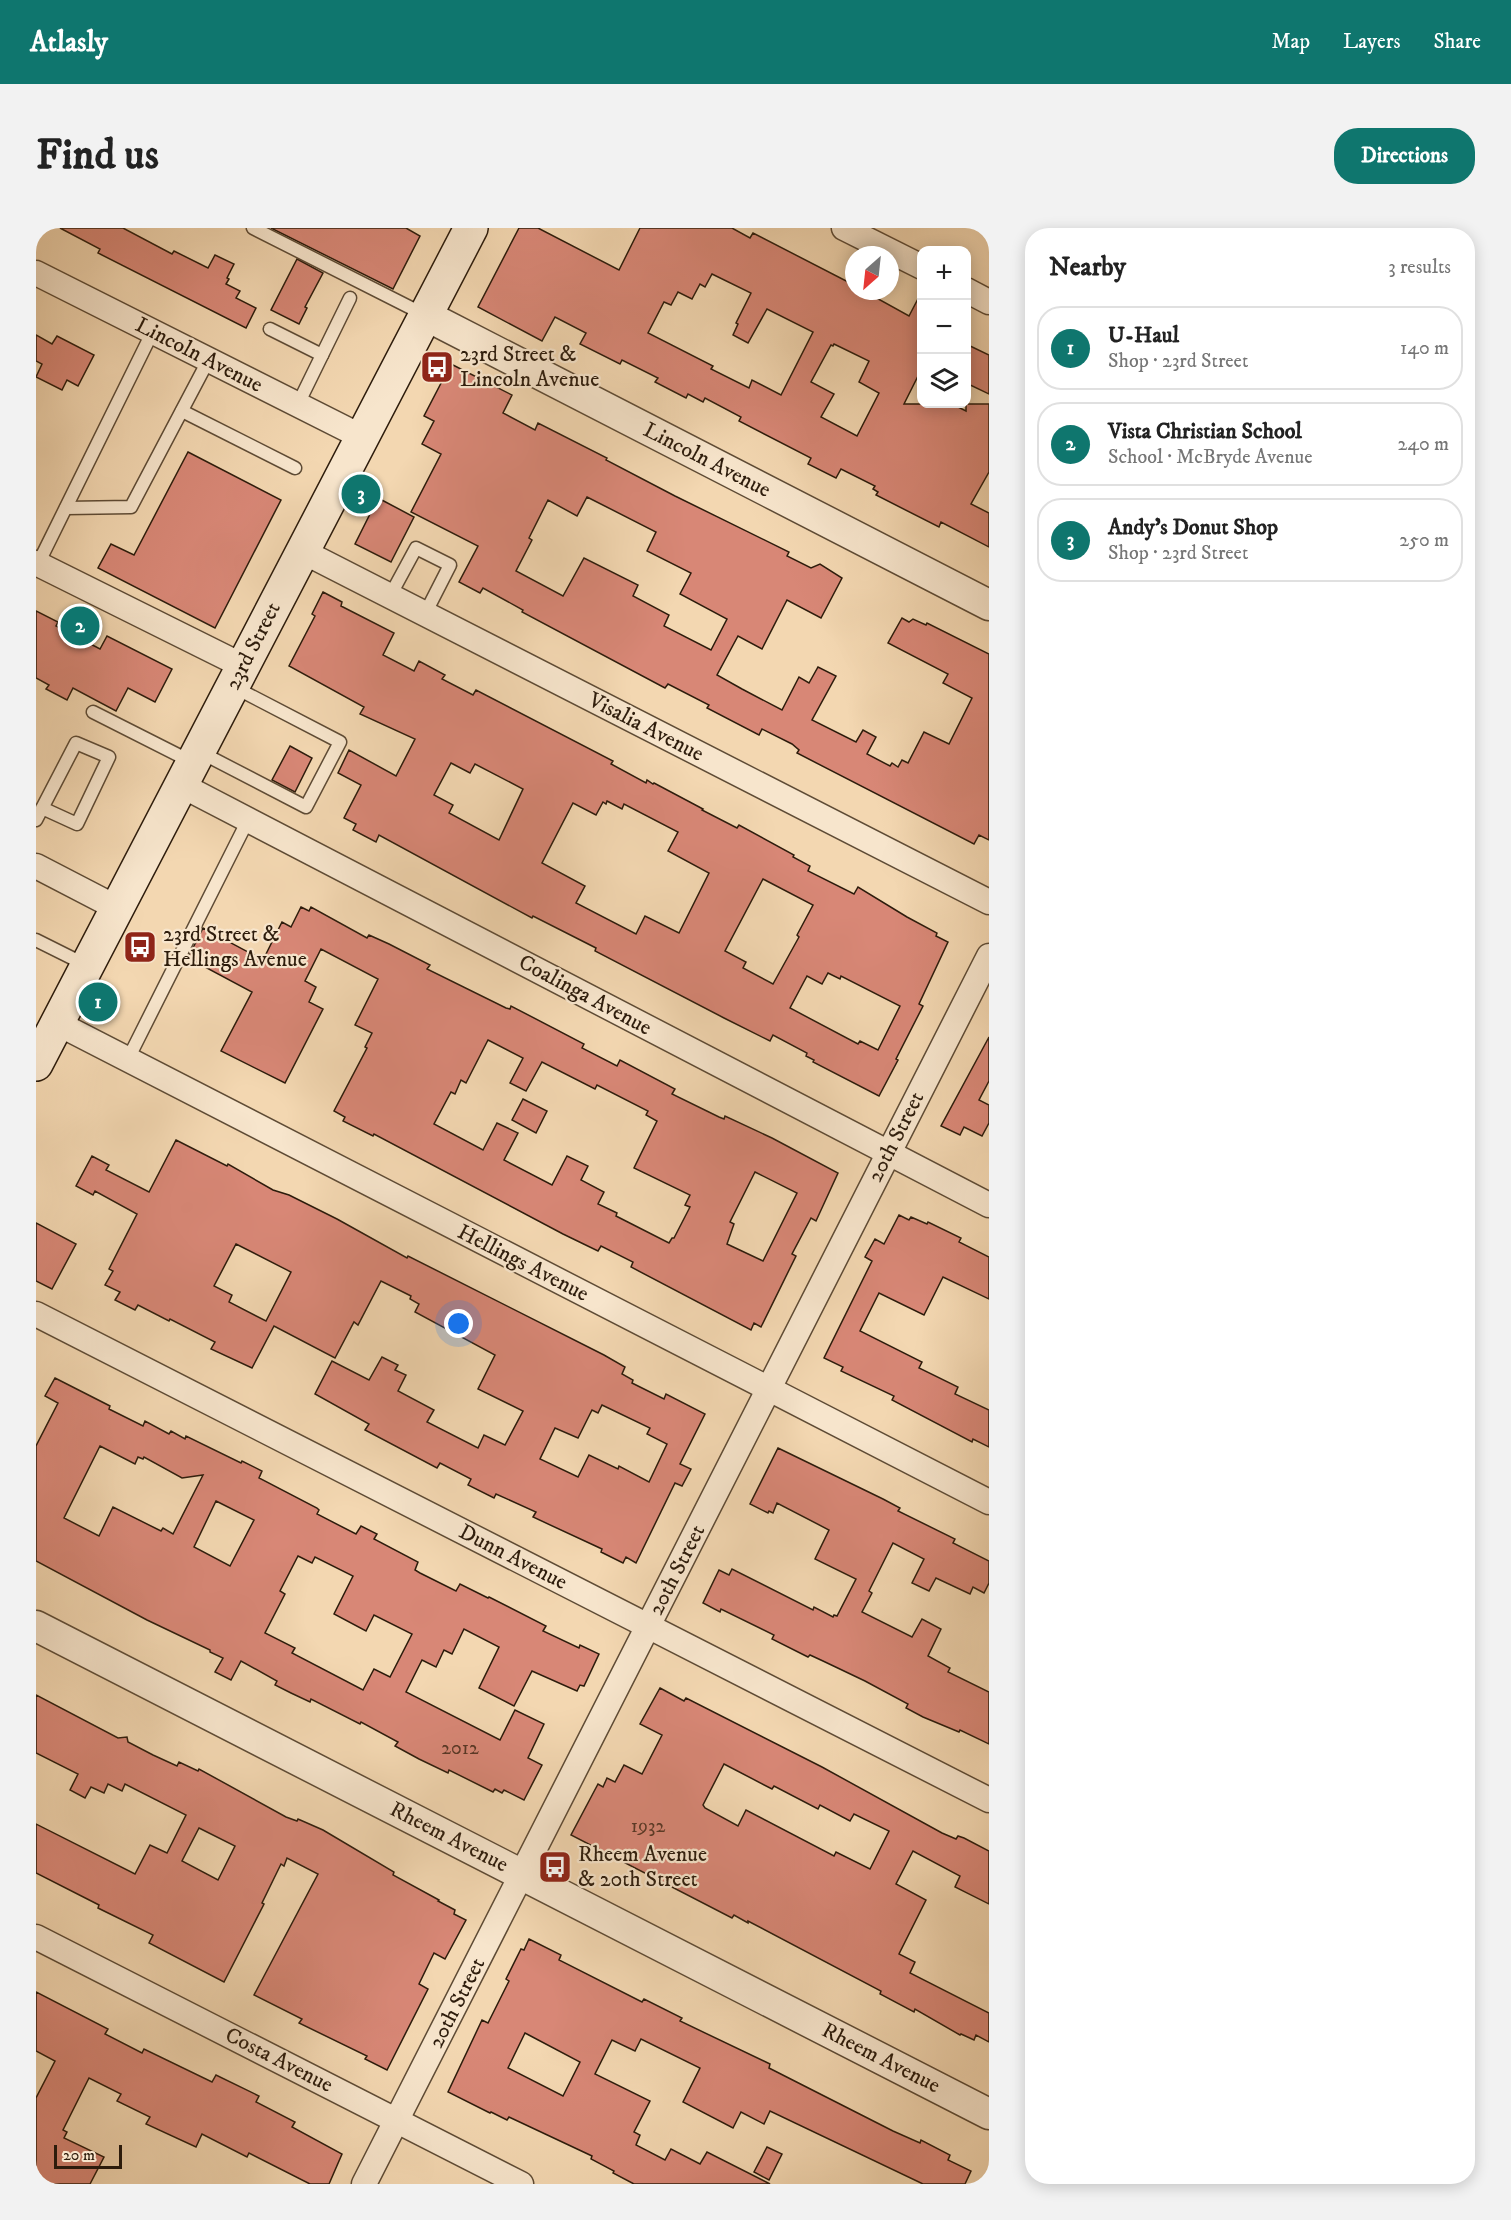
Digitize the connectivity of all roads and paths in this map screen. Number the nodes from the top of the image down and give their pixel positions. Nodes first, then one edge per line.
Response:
1 (253, 228) edge
2 (844, 228) edge
3 (465, 230) edge
4 (917, 265) edge
5 (36, 273) edge
6 (971, 293) edge
7 (350, 298) dead end
8 (989, 302) edge
9 (425, 315) junction
10 (270, 329) dead end
11 (153, 331) junction
12 (322, 356) junction
13 (209, 359) junction
14 (298, 405) junction
15 (182, 411) junction
16 (362, 436) junction
17 (295, 468) dead end
18 (66, 508) junction
19 (302, 551) junction
20 (37, 564) edge
21 (390, 596) junction
22 (989, 605) edge
23 (425, 614) junction
24 (238, 676) junction
25 (93, 712) dead end
26 (191, 766) junction
27 (39, 814) edge
28 (248, 820) junction
29 (36, 866) edge
30 (989, 902) edge
31 (117, 908) junction
32 (36, 940) edge
33 (989, 956) edge
34 (87, 965) junction
35 (57, 1023) junction
36 (128, 1059) junction
37 (36, 1064) edge
38 (888, 1153) junction
39 (989, 1205) edge
40 (36, 1314) edge
41 (769, 1389) junction
42 (989, 1502) edge
43 (36, 1626) edge
44 (649, 1626) junction
45 (989, 1800) edge
46 (522, 1874) junction
47 (36, 1937) edge
48 (989, 2114) edge
49 (397, 2120) junction
50 (364, 2184) edge
51 (521, 2184) edge

1 - 9 lane
2 - 4 street
3 - 9 main road, 23rd Street
5 - 11 street, Lincoln Avenue
6 - 8 street
7 - 12 lane
9 - 16 main road, 23rd Street
9 - 22 street, Lincoln Avenue
10 - 12 lane
11 - 13 street, Lincoln Avenue
11 - 18 lane
12 - 14 lane
13 - 14 street, Lincoln Avenue
13 - 15 lane
14 - 16 street, Lincoln Avenue
15 - 17 lane
15 - 18 lane
16 - 19 main road, 23rd Street
18 - 20 lane
19 - 21 street, Visalia Avenue
19 - 24 main road, 23rd Street
20 - 24 street
21 - 23 street, Visalia Avenue
21 - 23 lane
23 - 30 street, Visalia Avenue
24 - 26 main road, 23rd Street
24 - 26 lane
25 - 26 lane
26 - 28 street, Coalinga Avenue
26 - 31 main road, 23rd Street
27 - 27 lane
28 - 36 lane
28 - 38 street, Coalinga Avenue
29 - 31 street
31 - 34 main road, 23rd Street
32 - 34 lane
33 - 38 street, 20th Street
34 - 35 main road, 23rd Street
35 - 36 street, Hellings Avenue
35 - 37 main road, 23rd Street
36 - 41 street, Hellings Avenue
38 - 39 street, Coalinga Avenue
38 - 41 street, 20th Street
40 - 44 street, Dunn Avenue
41 - 42 street, Hellings Avenue
41 - 44 street, 20th Street
43 - 46 street, Rheem Avenue
44 - 45 street, Dunn Avenue
44 - 46 street, 20th Street
46 - 48 street, Rheem Avenue
46 - 49 street, 20th Street
47 - 49 street, Costa Avenue
49 - 50 street, 20th Street
49 - 51 street, Costa Avenue

